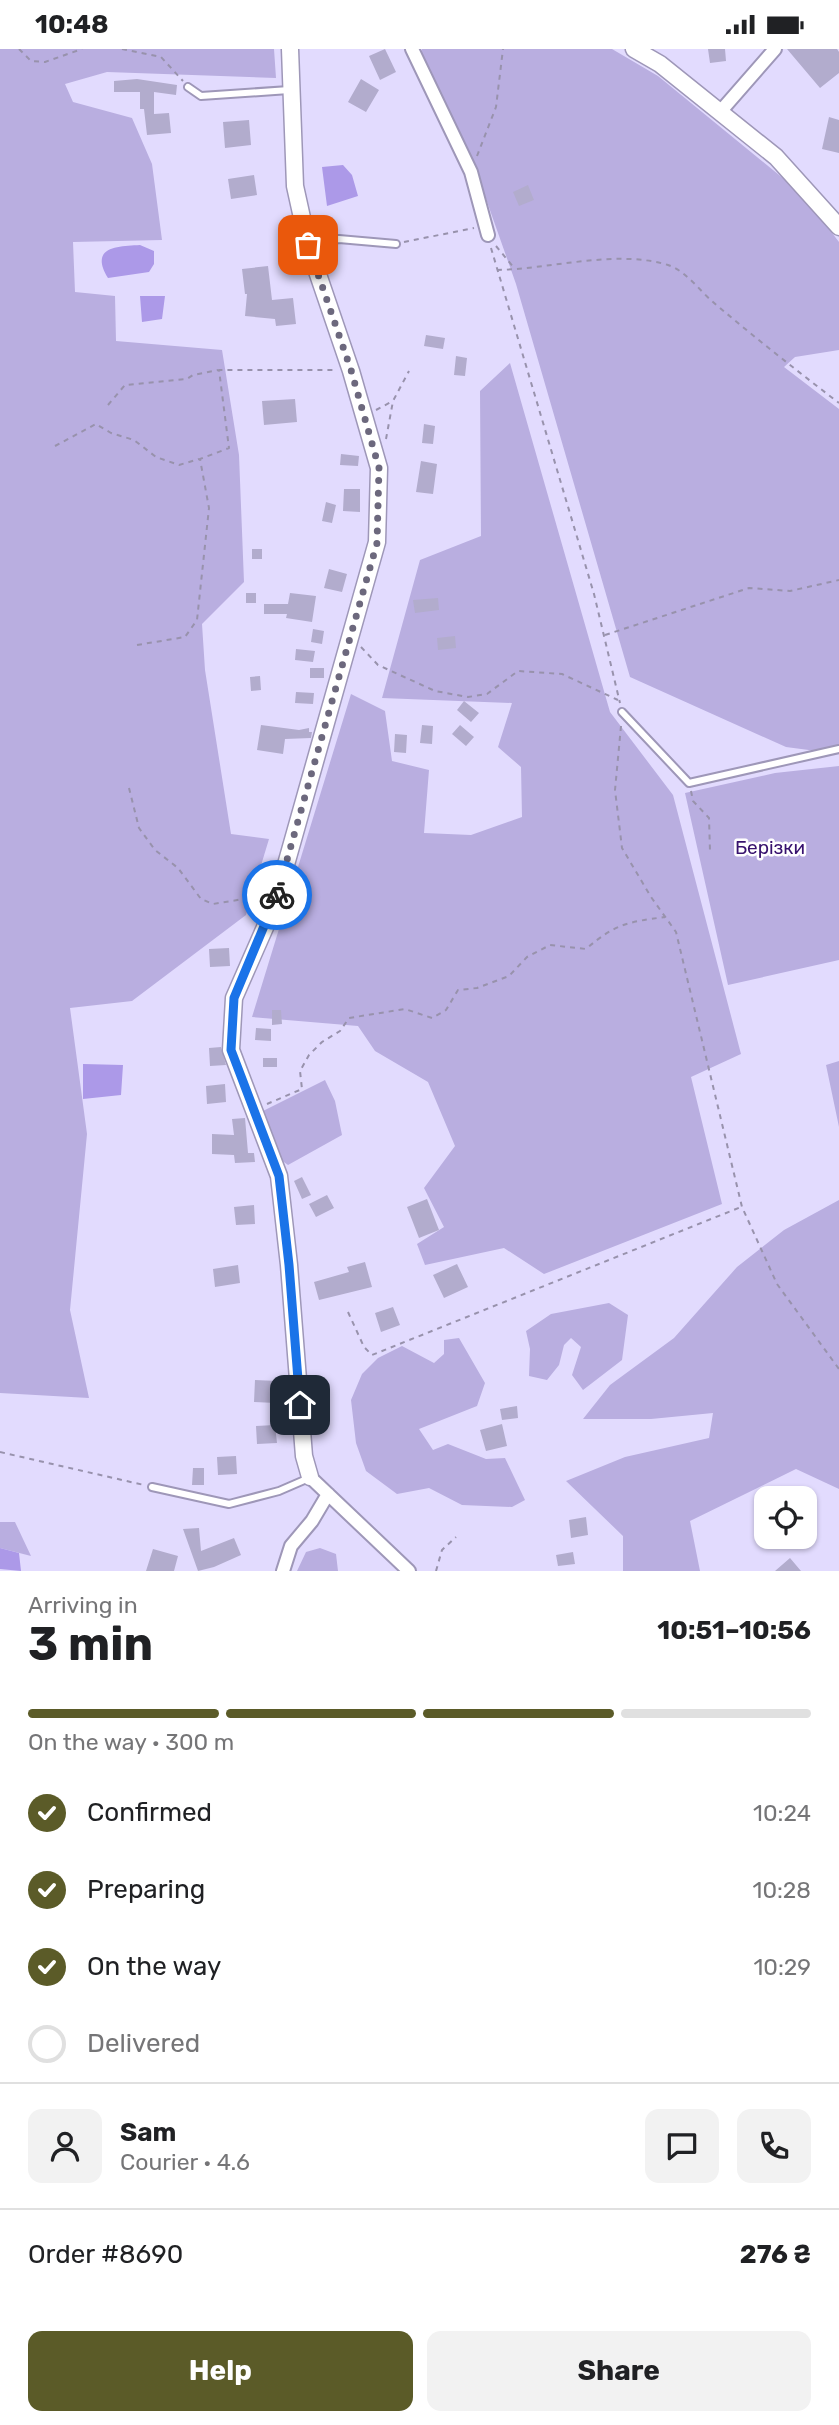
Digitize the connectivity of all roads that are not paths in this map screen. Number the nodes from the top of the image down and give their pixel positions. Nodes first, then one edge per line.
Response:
1 (290, 49) edge
2 (412, 49) edge
3 (634, 49) edge
4 (775, 49) edge
5 (188, 87) road end
6 (291, 90) junction
7 (720, 112) junction
8 (839, 227) edge
9 (487, 231) road end
10 (396, 244) road end
11 (308, 245) junction
12 (622, 712) dead end
13 (839, 749) edge
14 (310, 1477) junction
15 (152, 1487) road end
16 (328, 1494) junction
17 (283, 1571) edge
18 (409, 1571) edge

1 - 6 street
2 - 9 street
3 - 7 street
4 - 7 street
5 - 6 lane
6 - 11 street
7 - 8 street
10 - 11 lane
11 - 14 street
12 - 13 lane
14 - 15 lane
14 - 16 street
16 - 17 street
16 - 18 street

